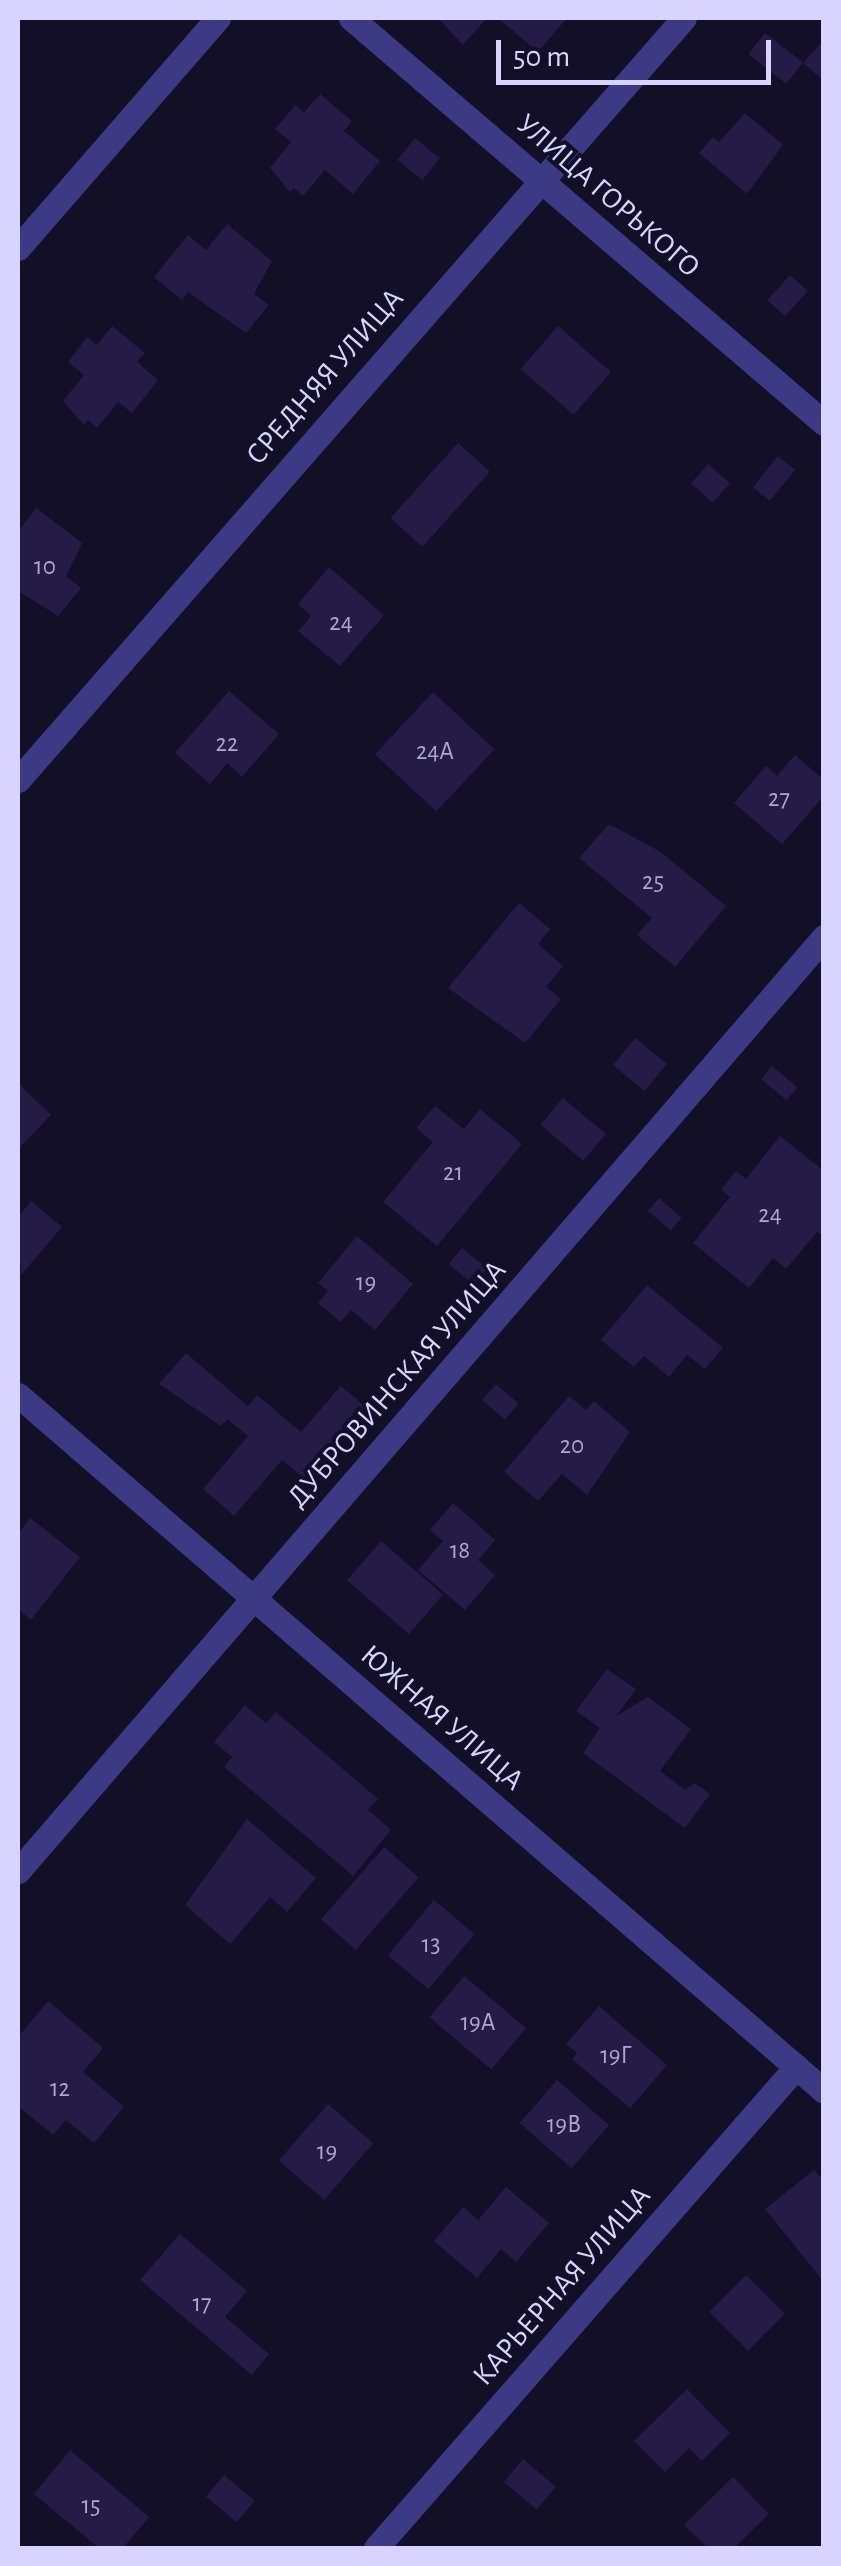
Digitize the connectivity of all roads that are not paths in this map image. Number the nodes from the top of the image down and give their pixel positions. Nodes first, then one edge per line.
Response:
1 (218, 18) edge
2 (351, 18) edge
3 (684, 18) edge
4 (540, 180) junction
5 (18, 248) edge
6 (824, 423) edge
7 (18, 780) edge
8 (824, 938) edge
9 (18, 1394) edge
10 (254, 1599) junction
11 (18, 1872) edge
12 (796, 2067) junction
13 (824, 2091) edge
14 (376, 2548) edge

1 - 5 street
2 - 4 street, УЛИЦА ГОРЬКОГО
3 - 4 street, СРЕДНЯЯ УЛИЦА
4 - 6 street, УЛИЦА ГОРЬКОГО
4 - 7 street, СРЕДНЯЯ УЛИЦА
8 - 10 street, ДУБРОВИНСКАЯ УЛИЦА
9 - 10 street, ЮЖНАЯ УЛИЦА
10 - 11 street, ДУБРОВИНСКАЯ УЛИЦА
10 - 12 street, ЮЖНАЯ УЛИЦА
12 - 13 street, ЮЖНАЯ УЛИЦА
12 - 14 street, КАРЬЕРНАЯ УЛИЦА

